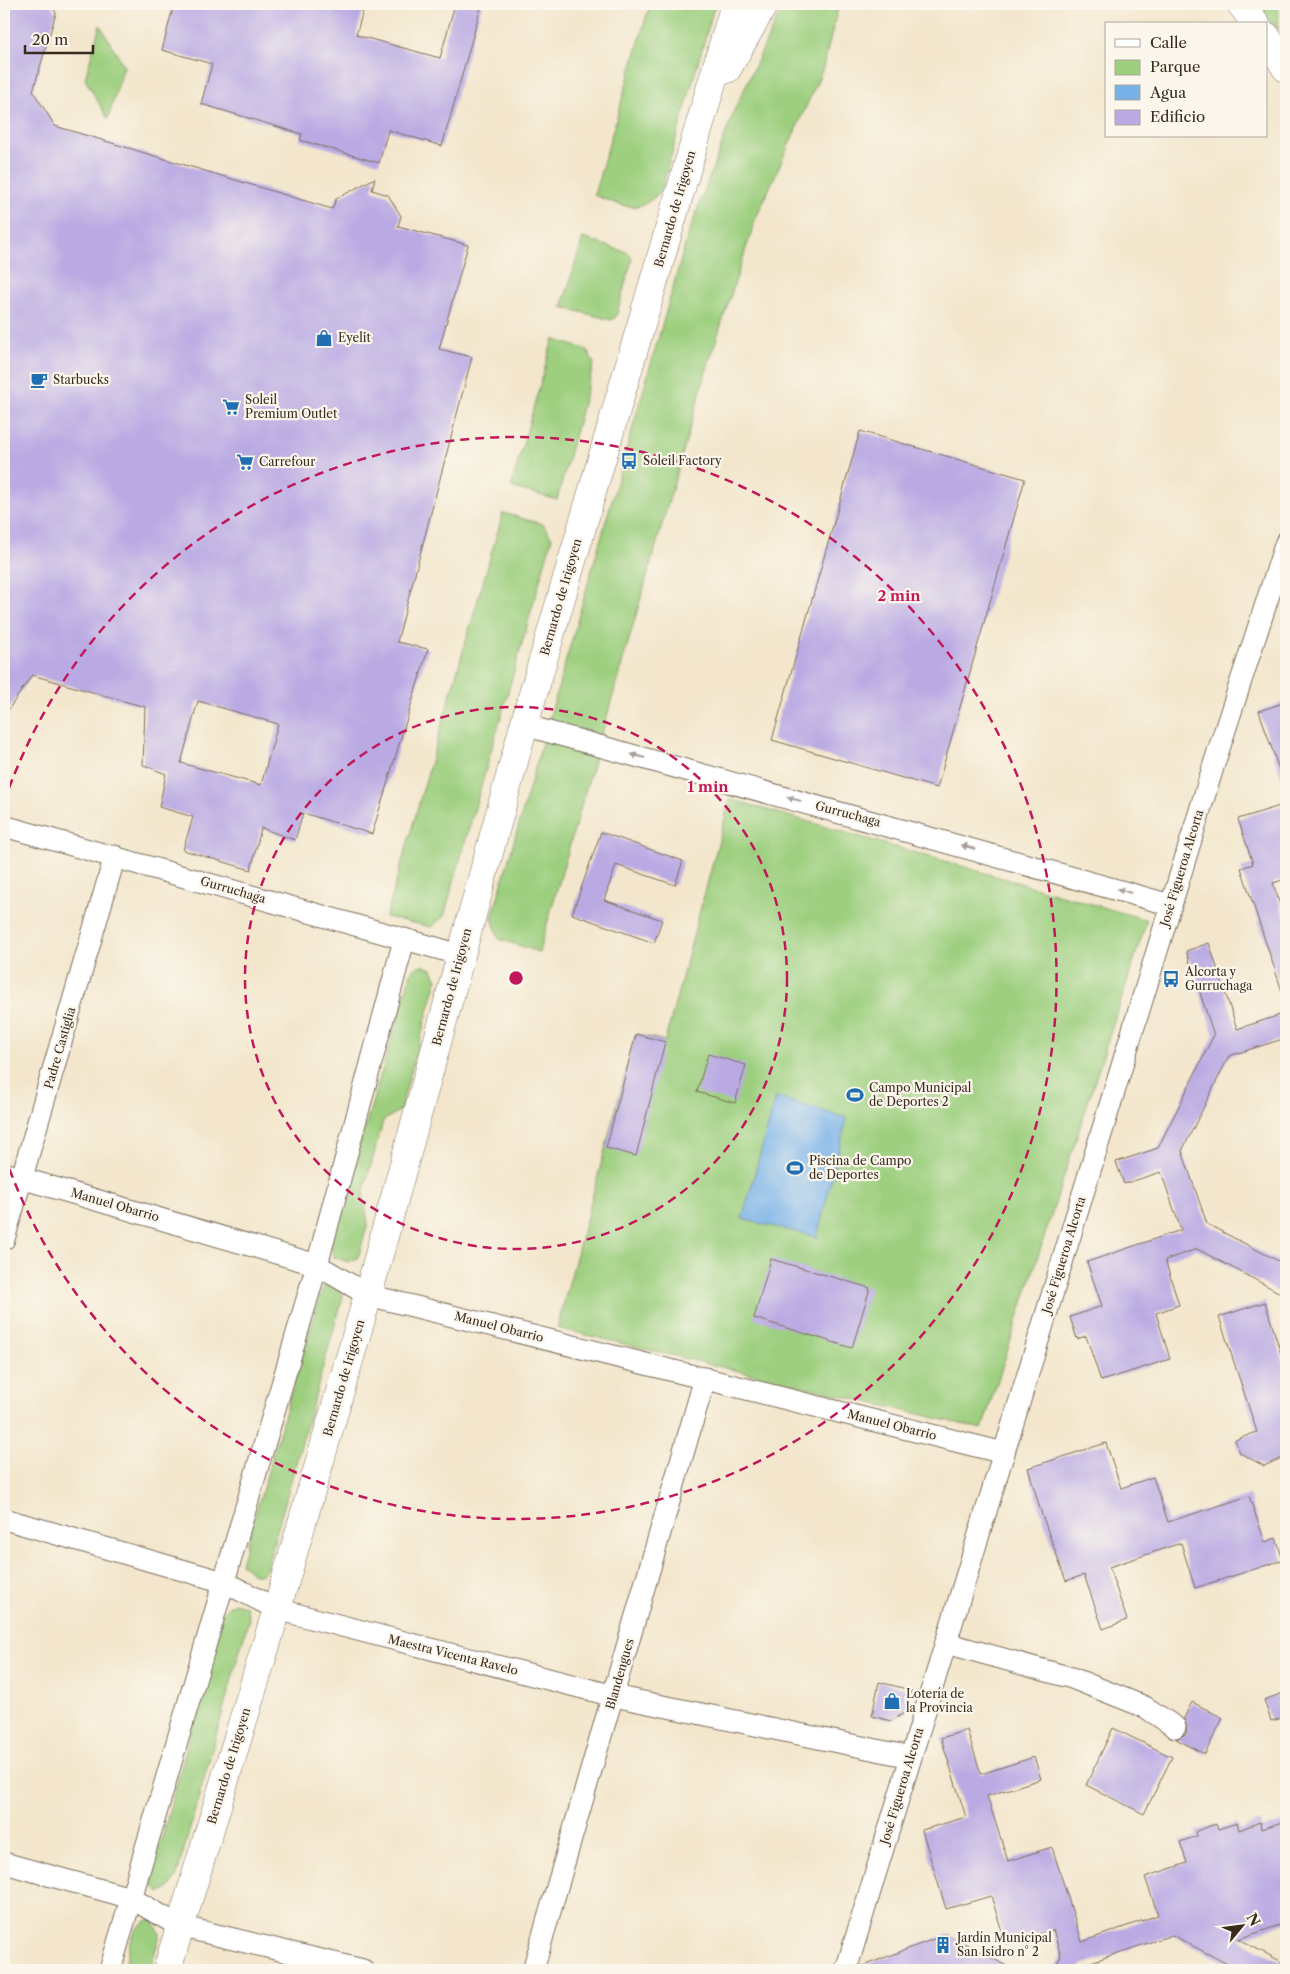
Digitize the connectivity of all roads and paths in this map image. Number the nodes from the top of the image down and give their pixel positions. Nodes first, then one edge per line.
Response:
1 (735, 4) edge
2 (764, 4) edge
3 (1241, 4) edge
4 (1254, 22) edge
5 (1268, 39) edge
6 (1286, 68) edge
7 (705, 109) junction
8 (1286, 542) edge
9 (524, 725) junction
10 (4, 826) edge
11 (116, 856) junction
12 (1171, 905) junction
13 (404, 940) junction
14 (462, 955) junction
15 (13, 1176) edge
16 (4, 1239) edge
17 (317, 1265) junction
18 (368, 1295) junction
19 (705, 1378) junction
20 (1004, 1453) junction
21 (4, 1519) edge
22 (224, 1582) junction
23 (277, 1609) junction
24 (946, 1643) junction
25 (614, 1696) junction
26 (1175, 1727) dead end
27 (911, 1757) junction
28 (4, 1863) edge
29 (131, 1898) junction
30 (179, 1926) junction
31 (110, 1970) edge
32 (167, 1970) edge
33 (363, 1970) edge
34 (534, 1970) edge
35 (846, 1970) edge

1 - 7 street, Bernardo de Irigoyen
2 - 7 street
3 - 4 street
5 - 6 street
7 - 9 street, Bernardo de Irigoyen
8 - 12 street, José Figueroa Alcorta
12 -> 9 street, Gurruchaga
9 - 14 street, Bernardo de Irigoyen
10 - 11 street, Gurruchaga
11 - 13 street, Gurruchaga
11 - 15 street, Padre Castiglia
12 - 20 street, José Figueroa Alcorta
13 - 14 street, Gurruchaga
13 - 17 street
14 - 18 street, Bernardo de Irigoyen
15 - 16 street, Padre Castiglia
15 - 17 street, Manuel Obarrio
17 - 18 street, Manuel Obarrio
17 - 22 street
18 - 19 street, Manuel Obarrio
18 - 23 street, Bernardo de Irigoyen
19 - 20 street, Manuel Obarrio
19 - 25 street, Blandengues
20 - 24 street, José Figueroa Alcorta
21 - 22 street, Maestra Vicenta Ravelo
22 - 23 street, Maestra Vicenta Ravelo
22 - 29 street
23 - 25 street, Maestra Vicenta Ravelo
23 - 30 street, Bernardo de Irigoyen
24 - 26 street
24 - 27 street, José Figueroa Alcorta
25 - 27 street, Maestra Vicenta Ravelo
25 - 34 street, Blandengues
27 - 35 street, José Figueroa Alcorta
28 - 29 street
29 - 30 street
29 - 31 street
30 - 32 street, Bernardo de Irigoyen
30 - 33 street

